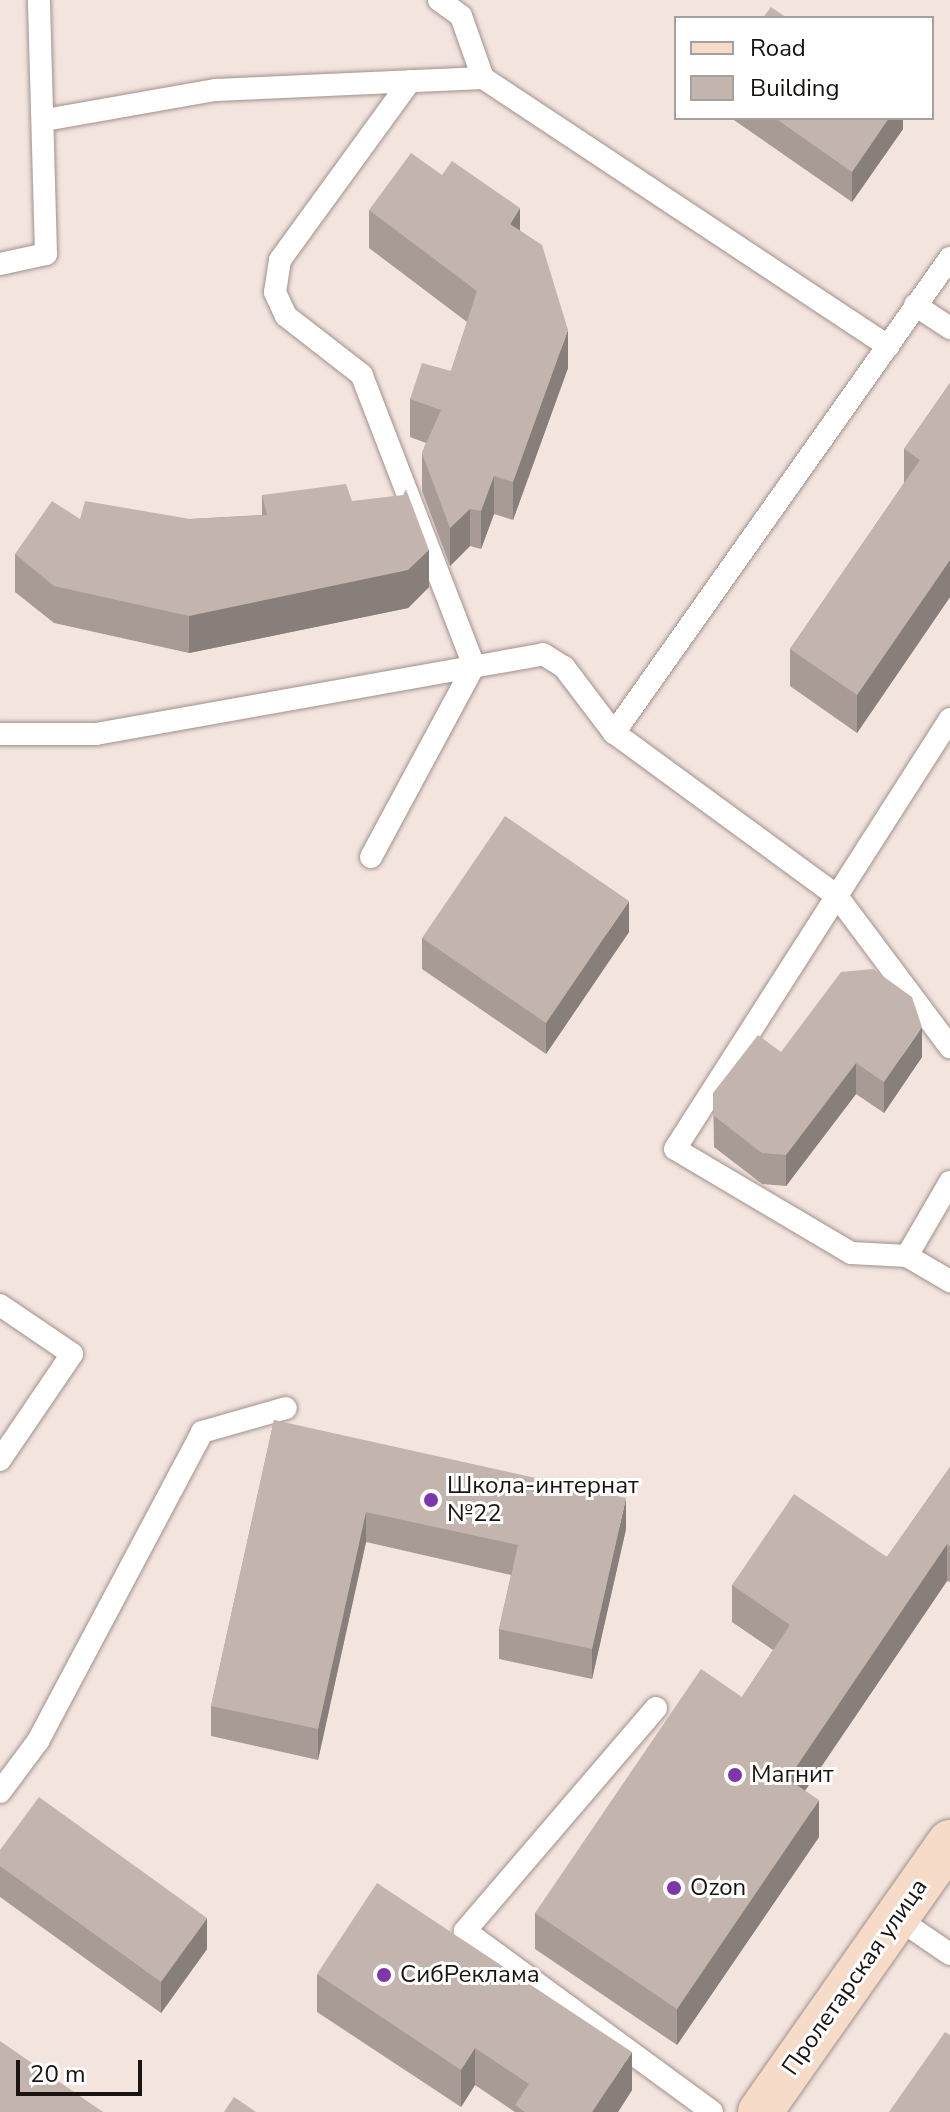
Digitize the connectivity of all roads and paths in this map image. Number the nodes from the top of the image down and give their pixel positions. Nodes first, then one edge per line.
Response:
1 (39, 0) edge
2 (439, 0) edge
3 (483, 78) junction
4 (410, 81) junction
5 (45, 120) junction
6 (950, 258) edge
7 (0, 264) edge
8 (915, 305) junction
9 (950, 328) edge
10 (888, 346) junction
11 (474, 666) junction
12 (950, 719) edge
13 (614, 733) junction
14 (0, 734) edge
15 (371, 857) dead end
16 (837, 896) junction
17 (950, 1047) edge
18 (950, 1182) edge
19 (907, 1256) junction
20 (950, 1281) edge
21 (0, 1305) edge
22 (286, 1408) dead end
23 (0, 1460) edge
24 (656, 1708) dead end
25 (0, 1792) edge
26 (950, 1842) edge
27 (897, 1918) junction
28 (950, 1954) edge
29 (712, 2112) edge
30 (760, 2112) edge

1 - 5 lane
2 - 3 lane
3 - 4 lane
3 - 10 lane
4 - 5 lane
4 - 11 lane
5 - 7 lane
6 - 8 lane
8 - 9 lane
8 - 10 lane
10 - 13 lane
11 - 13 lane
11 - 14 lane
11 - 15 lane
12 - 16 lane
13 - 16 lane
16 - 17 lane
16 - 19 lane
18 - 19 lane
19 - 20 lane
21 - 23 lane
22 - 25 lane
24 - 29 lane
26 - 27 street, Пролетарская улица
27 - 28 lane
27 - 30 street, Пролетарская улица

